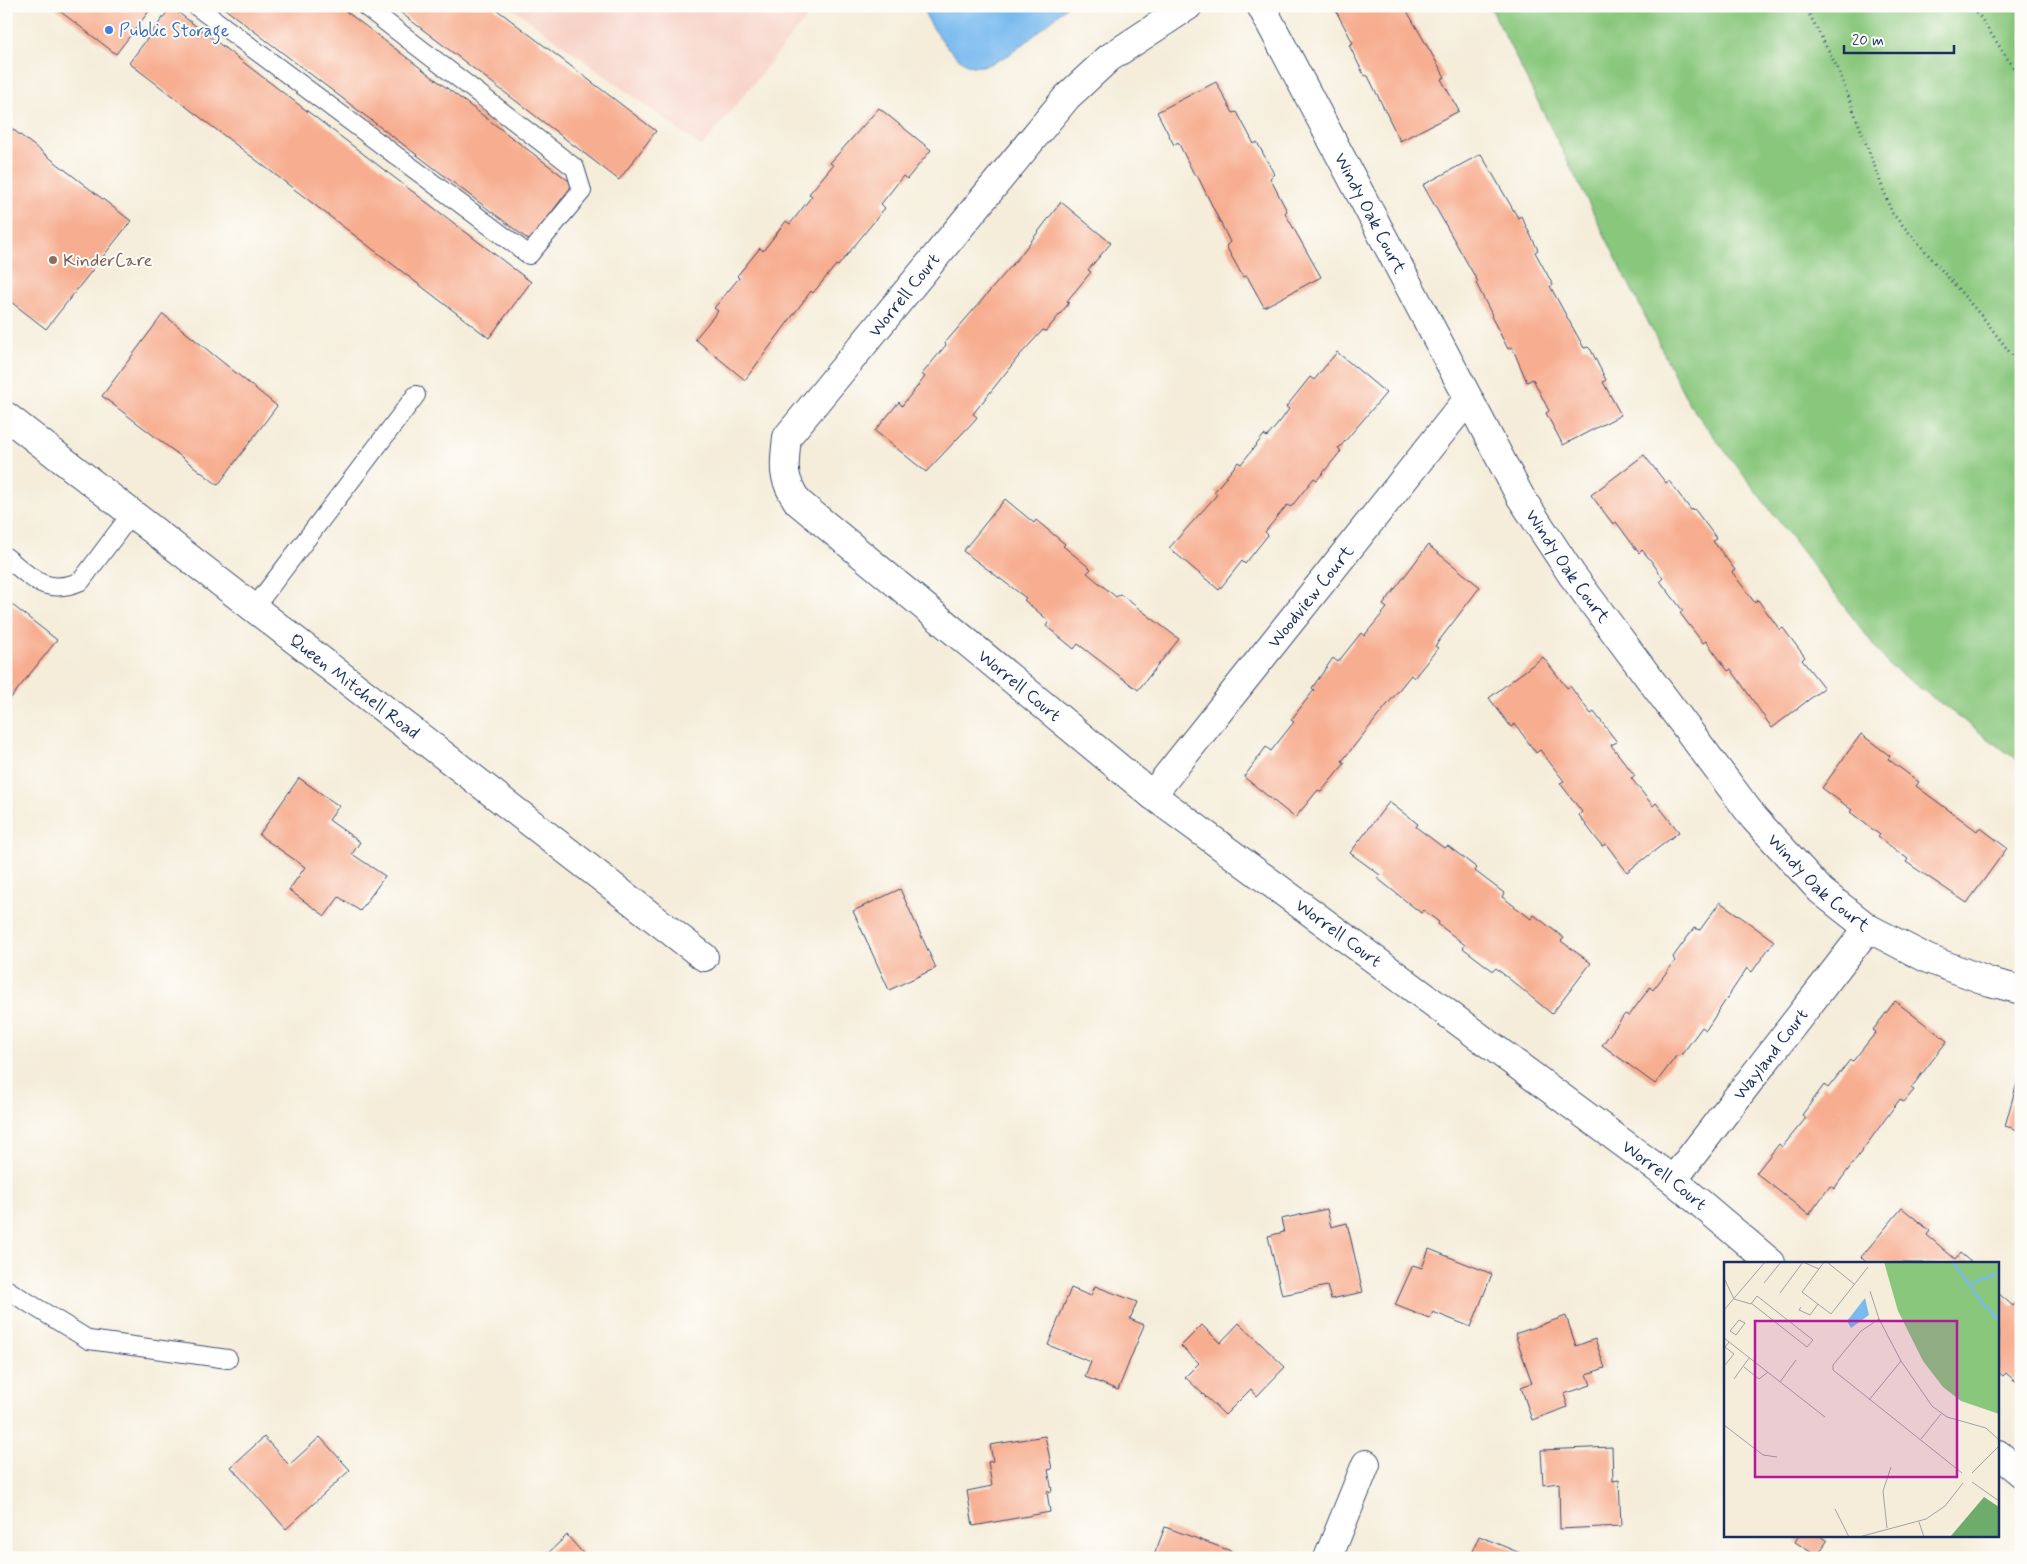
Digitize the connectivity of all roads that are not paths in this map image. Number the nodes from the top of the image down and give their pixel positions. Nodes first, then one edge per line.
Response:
1 (196, 6) edge
2 (366, 6) edge
3 (1188, 6) edge
4 (1261, 6) edge
5 (416, 394) dead end
6 (1468, 399) junction
7 (6, 416) edge
8 (132, 513) junction
9 (6, 557) edge
10 (254, 608) junction
11 (1152, 795) junction
12 (1868, 928) junction
13 (704, 957) dead end
14 (2021, 990) edge
15 (1673, 1180) junction
16 (1770, 1262) edge
17 (6, 1289) edge
18 (228, 1359) dead end
19 (2000, 1456) edge
20 (1366, 1464) dead end
21 (2021, 1473) edge
22 (1328, 1558) edge

1 - 2 lane
3 - 11 street, Worrell Court
4 - 6 street, Windy Oak Court
5 - 10 lane
6 - 11 street, Woodview Court
6 - 12 street, Windy Oak Court
7 - 8 street, Queen Mitchell Road
8 - 9 lane
8 - 10 street, Queen Mitchell Road
10 - 13 street, Queen Mitchell Road
11 - 15 street, Worrell Court
12 - 14 street, Windy Oak Court
12 - 15 street, Wayland Court
15 - 16 street, Worrell Court
17 - 18 lane
19 - 21 street
20 - 22 street

